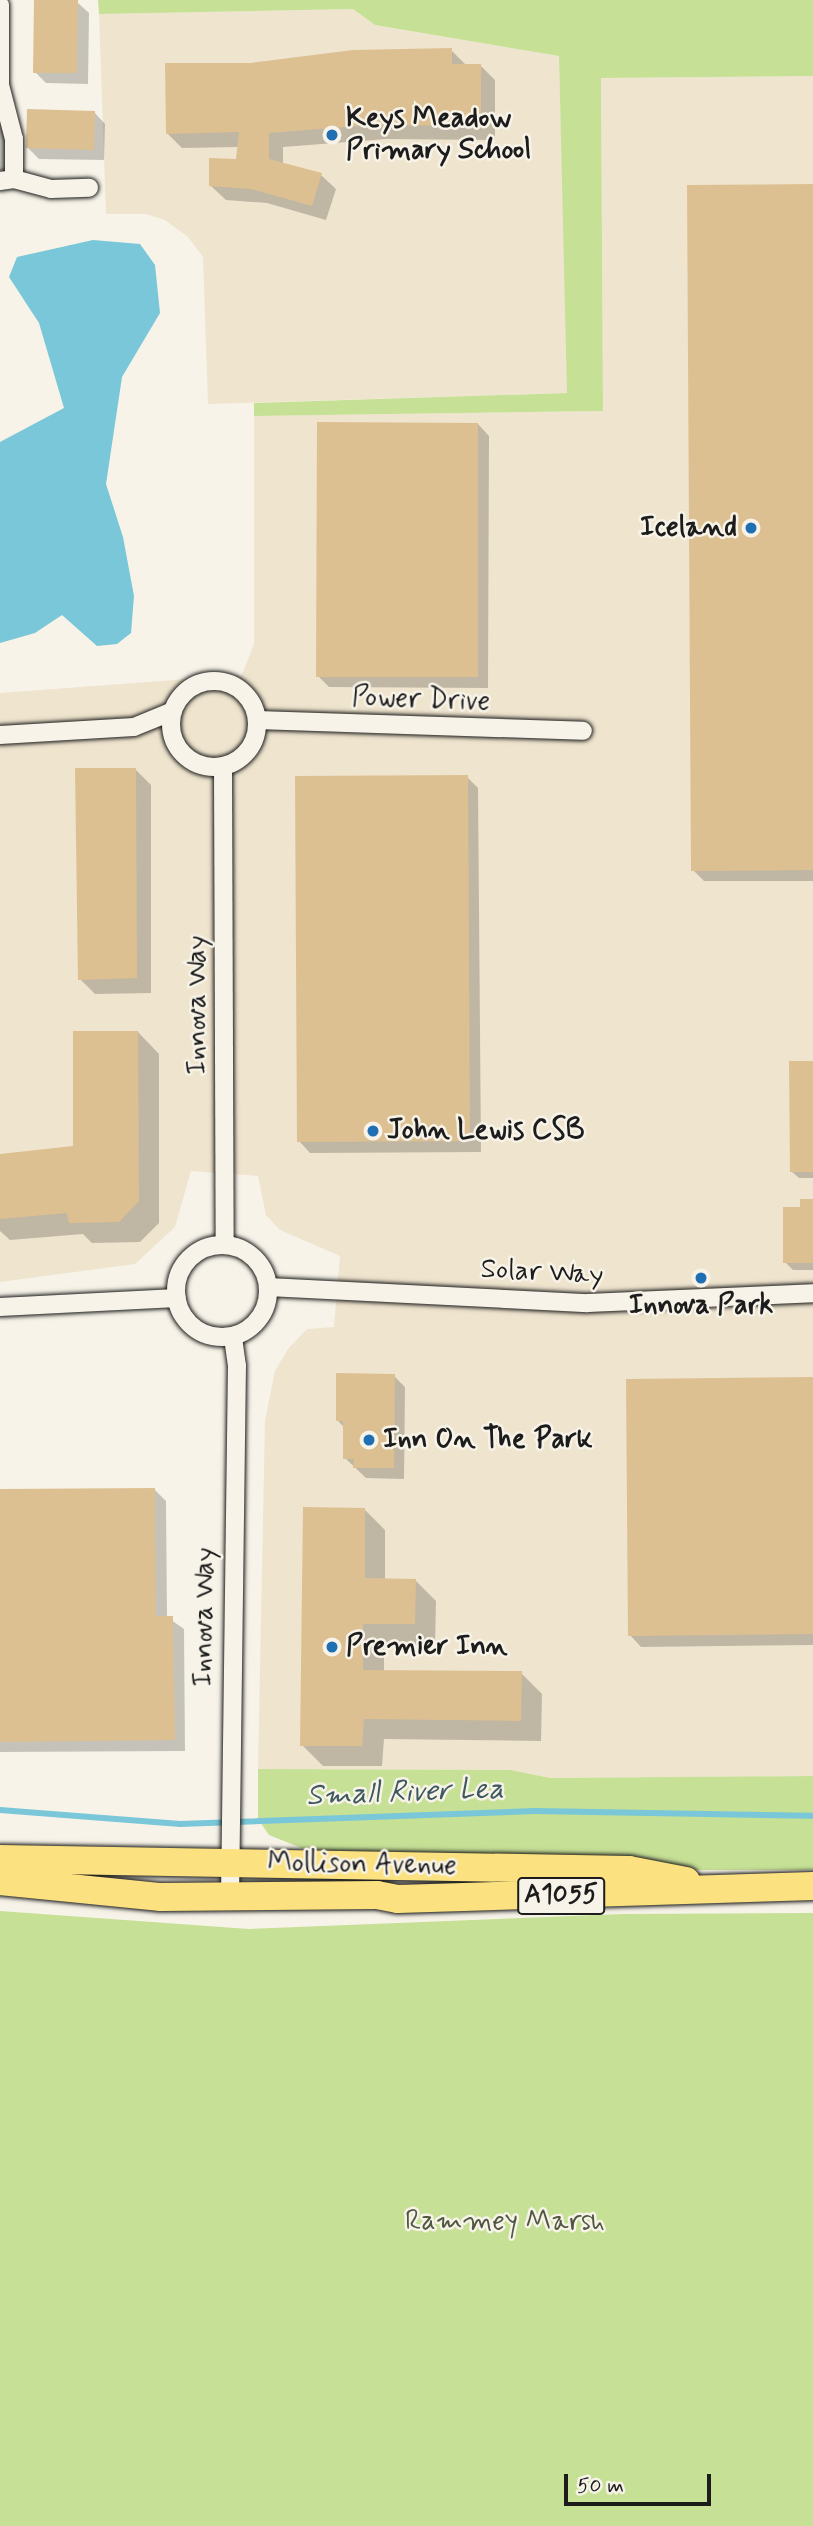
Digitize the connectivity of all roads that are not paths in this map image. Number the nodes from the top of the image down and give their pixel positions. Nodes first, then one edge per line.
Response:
1 (0, 5) edge
2 (0, 85) edge
3 (7, 180) edge
4 (89, 188) dead end
5 (173, 711) junction
6 (257, 720) junction
7 (583, 731) dead end
8 (0, 735) edge
9 (223, 766) junction
10 (225, 1245) junction
11 (268, 1287) junction
12 (813, 1293) edge
13 (177, 1298) junction
14 (0, 1307) edge
15 (233, 1336) junction
16 (0, 1859) edge
17 (230, 1862) junction
18 (0, 1881) edge
19 (813, 1886) edge
20 (723, 1888) junction
21 (230, 1898) junction

1 - 2 street
2 - 3 street
3 - 4 street
5 - 6 street
5 - 8 street
5 - 9 street
6 - 7 street, Power Drive
6 - 9 street
9 - 10 street, Innova Way
10 - 11 street
10 - 13 street
11 - 12 street, Solar Way
11 - 15 street
13 - 14 street
13 - 15 street
15 - 17 street, Innova Way
16 - 17 main road, Mollison Avenue / A1055
17 - 20 main road, Mollison Avenue / A1055
17 - 21 street, Innova Way
18 - 21 main road, Mollison Avenue / A1055
19 - 20 main road, Mollison Avenue / A1055
20 - 21 main road, Mollison Avenue / A1055

